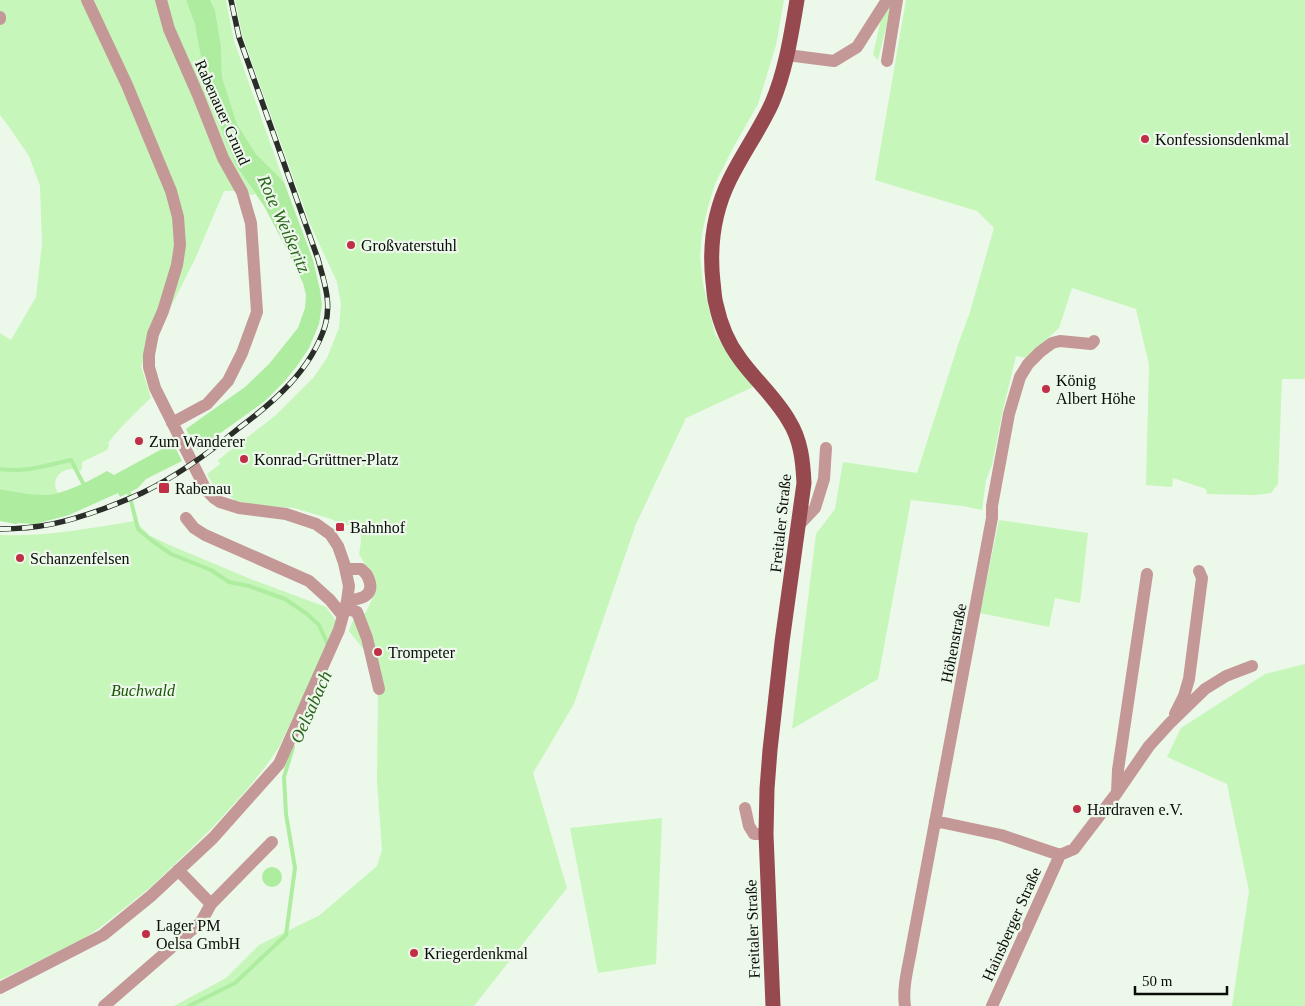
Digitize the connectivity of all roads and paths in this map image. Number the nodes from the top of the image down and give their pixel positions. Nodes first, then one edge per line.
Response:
1 (86, 0) edge
2 (161, 0) edge
3 (797, 0) edge
4 (887, 0) edge
5 (897, 0) edge
6 (787, 55) junction
7 (887, 61) dead end
8 (1094, 341) dead end
9 (172, 422) junction
10 (826, 448) dead end
11 (186, 518) dead end
12 (798, 525) junction
13 (346, 569) junction
14 (1198, 571) dead end
15 (1147, 574) dead end
16 (345, 608) junction
17 (1252, 666) dead end
18 (379, 688) dead end
19 (1167, 726) junction
20 (1116, 794) junction
21 (745, 808) dead end
22 (935, 822) junction
23 (766, 834) junction
24 (272, 842) dead end
25 (1060, 855) junction
26 (178, 870) junction
27 (211, 904) junction
28 (0, 988) edge
29 (104, 1006) edge
30 (773, 1006) edge
31 (905, 1006) edge
32 (992, 1006) edge

1 - 9 street
2 - 9 street, Rabenauer Grund
3 - 6 main road, Freitaler Straße
4 - 6 street
5 - 7 street
6 - 12 main road, Freitaler Straße
8 - 22 street, Höhenstraße
9 - 13 street
10 - 12 street
11 - 16 street
12 - 23 main road, Freitaler Straße
13 - 16 street
13 - 16 street
14 - 19 street
15 - 20 street
16 - 18 street
16 - 26 street
17 - 19 street
19 - 20 street, Hainsberger Straße
20 - 25 street, Hainsberger Straße
21 - 23 street
22 - 25 street, Hainsberger Straße
22 - 31 street, Höhenstraße
23 - 30 main road, Freitaler Straße
24 - 27 street
25 - 32 street, Hainsberger Straße
26 - 27 street
26 - 28 street
27 - 29 street

